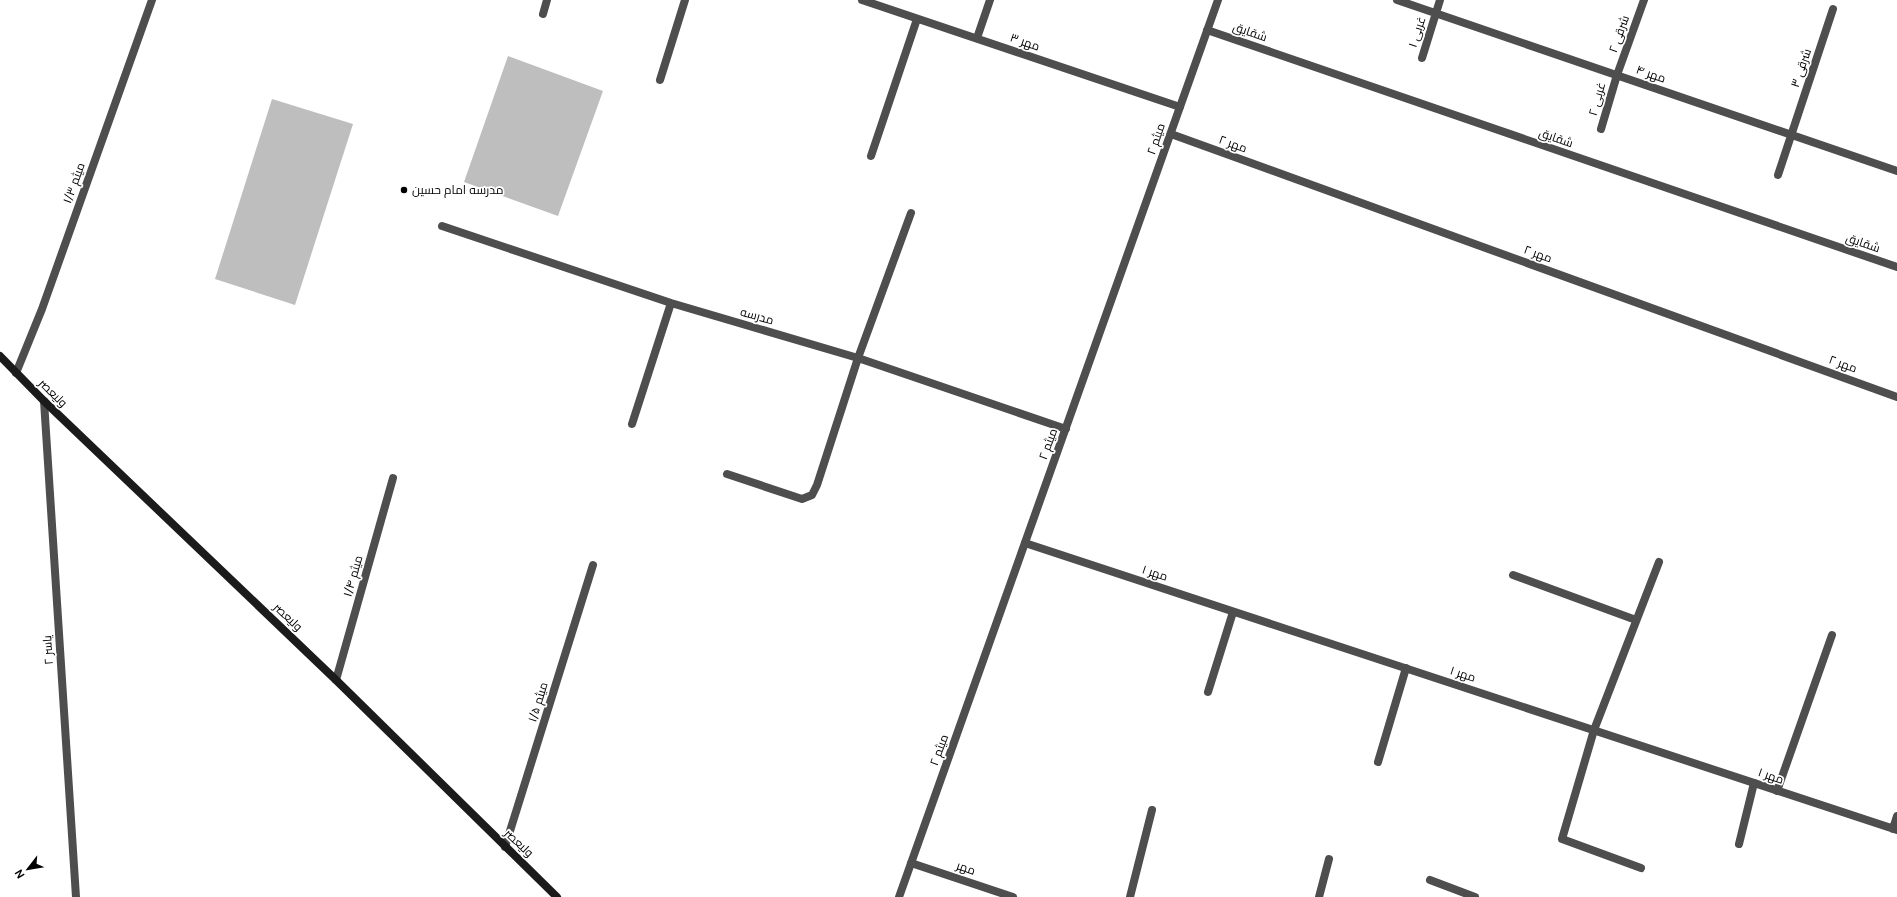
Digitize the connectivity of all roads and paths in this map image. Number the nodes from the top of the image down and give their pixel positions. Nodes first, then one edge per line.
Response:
1 (152, 0) edge
2 (547, 0) edge
3 (685, 0) edge
4 (862, 0) edge
5 (990, 0) edge
6 (1218, 0) edge
7 (1397, 0) edge
8 (1440, 0) edge
9 (1644, 0) edge
10 (872, 1) edge
11 (1834, 9) dead end
12 (543, 14) dead end
13 (1436, 14) junction
14 (917, 19) junction
15 (1207, 30) junction
16 (977, 38) junction
17 (1422, 58) dead end
18 (1617, 75) junction
19 (660, 80) dead end
20 (1180, 107) junction
21 (1601, 129) dead end
22 (1171, 134) junction
23 (1791, 135) junction
24 (870, 156) dead end
25 (1897, 171) edge
26 (1778, 175) dead end
27 (912, 213) dead end
28 (442, 226) dead end
29 (1897, 267) edge
30 (670, 303) junction
31 (0, 356) edge
32 (858, 358) junction
33 (16, 373) junction
34 (1897, 397) edge
35 (44, 401) junction
36 (632, 424) dead end
37 (1066, 429) junction
38 (727, 474) dead end
39 (393, 478) dead end
40 (1025, 543) junction
41 (1659, 562) dead end
42 (594, 565) dead end
43 (1513, 576) dead end
44 (1233, 612) junction
45 (1636, 620) junction
46 (1832, 636) dead end
47 (1406, 668) junction
48 (336, 680) junction
49 (1208, 692) dead end
50 (1594, 730) junction
51 (1378, 762) dead end
52 (1754, 783) junction
53 (1778, 791) junction
54 (1152, 810) dead end
55 (1897, 816) edge
56 (1895, 830) edge
57 (1739, 844) dead end
58 (506, 847) junction
59 (1329, 859) dead end
60 (912, 863) junction
61 (1641, 868) dead end
62 (1430, 880) dead end
63 (76, 897) edge
64 (557, 897) edge
65 (899, 897) edge
66 (1013, 897) edge
67 (1130, 897) edge
68 (1318, 897) edge
69 (1475, 897) edge

1 - 33 street, میثم ۱/۳
2 - 12 street
3 - 19 street
4 - 10 street, مهر ۳
5 - 16 street
6 - 15 street, میثم ۲
7 - 13 street, مهر ۴
8 - 13 street, ۱ غربی
9 - 18 street, ۲ شرقی
10 - 14 street, مهر ۳
11 - 23 street, ۳ شرقی
13 - 17 street, ۱ غربی
13 - 18 street, مهر ۴
14 - 16 street, مهر ۳
14 - 24 street
15 - 20 street, میثم ۲
15 - 29 street, شقایق
16 - 20 street, مهر ۳
18 - 21 street, ۲ غربی
18 - 23 street, مهر ۴
20 - 22 street, میثم ۲
22 - 34 street, مهر ۲
22 - 37 street, میثم ۲
23 - 25 street, مهر ۴
23 - 26 street, ۳ شرقی
27 - 32 street
28 - 30 street, مدرسه
30 - 32 street, مدرسه
30 - 36 street
31 - 33 main road, ولیعصر
32 - 37 street, مدرسه
32 - 38 street
33 - 35 main road, ولیعصر
35 - 48 main road, ولیعصر
35 - 63 street, یاسر ۲
37 - 40 street, میثم ۲
39 - 48 street, میثم ۱/۴
40 - 44 street, مهر ۱
40 - 60 street, میثم ۲
41 - 45 street
42 - 58 street, میثم ۱/۵
43 - 45 street
44 - 47 street, مهر ۱
44 - 49 street
45 - 50 street
46 - 53 street
47 - 50 street, مهر ۱
47 - 51 street
48 - 58 main road, ولیعصر
50 - 52 street, مهر ۱
50 - 61 street
52 - 53 street, مهر ۱
52 - 57 street
53 - 56 street, مهر ۱
54 - 67 street
55 - 56 street
58 - 64 main road, ولیعصر
59 - 68 street
60 - 65 street, میثم ۲
60 - 66 street, مهر
62 - 69 street

